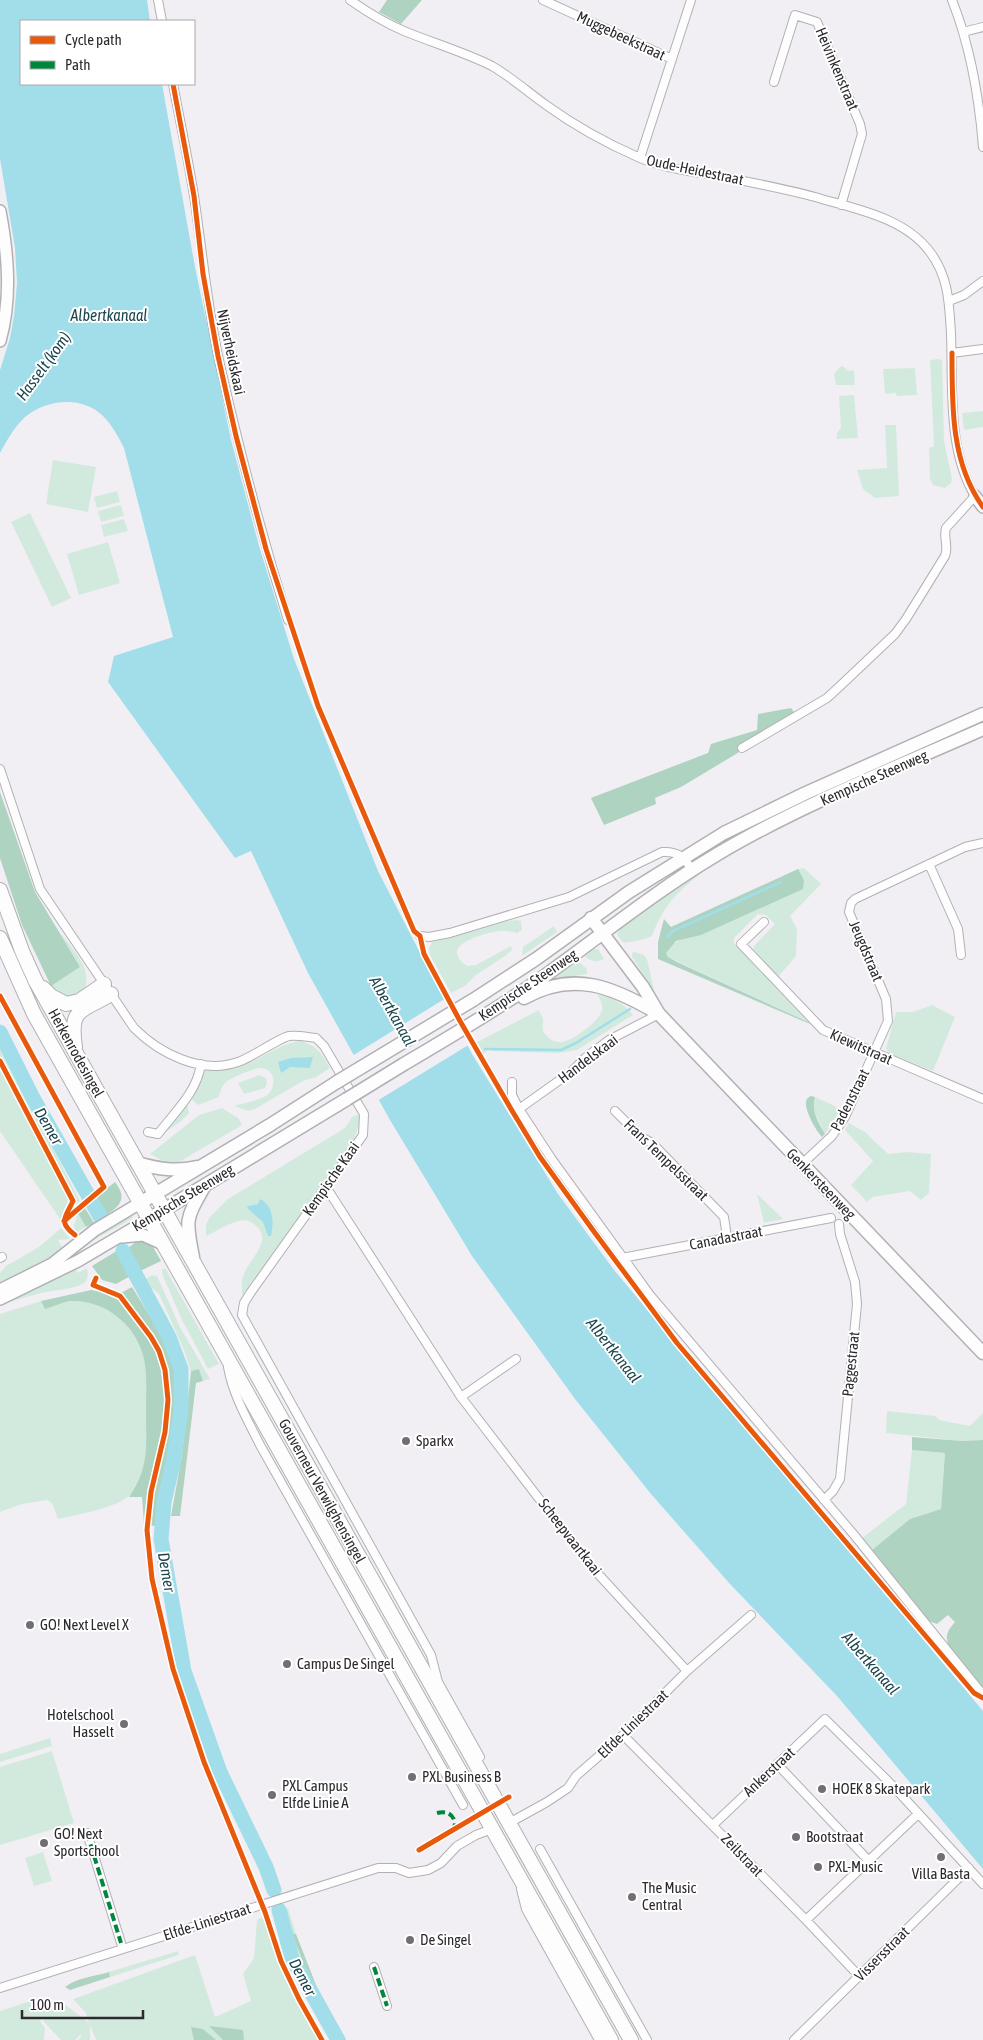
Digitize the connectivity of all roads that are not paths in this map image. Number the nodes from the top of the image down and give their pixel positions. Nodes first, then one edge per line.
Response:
1 (158, 0) edge
2 (350, 0) edge
3 (542, 0) edge
4 (692, 0) edge
5 (952, 0) edge
6 (162, 20) edge
7 (983, 27) edge
8 (963, 32) junction
9 (672, 59) junction
10 (774, 82) dead end
11 (173, 85) edge
12 (983, 147) edge
13 (640, 158) junction
14 (841, 205) junction
15 (0, 211) edge
16 (983, 281) edge
17 (949, 301) junction
18 (0, 341) edge
19 (983, 349) edge
20 (952, 353) junction
21 (975, 496) junction
22 (983, 507) edge
23 (288, 620) dead end
24 (983, 714) edge
25 (983, 728) edge
26 (742, 748) dead end
27 (0, 769) edge
28 (983, 843) edge
29 (684, 858) junction
30 (648, 859) junction
31 (929, 864) junction
32 (692, 870) junction
33 (654, 877) junction
34 (0, 890) edge
35 (592, 918) junction
36 (764, 922) dead end
37 (604, 933) junction
38 (420, 936) dead end
39 (0, 938) edge
40 (961, 955) dead end
41 (36, 980) junction
42 (107, 989) junction
43 (659, 1014) junction
44 (483, 1016) junction
45 (873, 1053) junction
46 (76, 1055) junction
47 (201, 1064) junction
48 (512, 1082) dead end
49 (983, 1099) edge
50 (519, 1109) junction
51 (615, 1110) dead end
52 (148, 1132) dead end
53 (138, 1163) junction
54 (207, 1164) junction
55 (802, 1164) junction
56 (205, 1185) junction
57 (326, 1188) junction
58 (155, 1195) junction
59 (140, 1203) junction
60 (164, 1210) junction
61 (149, 1218) junction
62 (831, 1218) dead end
63 (839, 1224) dead end
64 (125, 1236) junction
65 (727, 1237) junction
66 (163, 1244) junction
67 (622, 1258) junction
68 (69, 1260) junction
69 (195, 1265) junction
70 (0, 1290) edge
71 (252, 1292) joint
72 (0, 1299) edge
73 (983, 1353) edge
74 (226, 1358) junction
75 (516, 1359) dead end
76 (461, 1397) junction
77 (824, 1500) junction
78 (751, 1616) dead end
79 (373, 1644) junction
80 (393, 1651) junction
81 (687, 1671) junction
82 (983, 1695) edge
83 (623, 1735) junction
84 (777, 1764) junction
85 (480, 1772) junction
86 (463, 1805) dead end
87 (918, 1814) junction
88 (509, 1823) junction
89 (713, 1825) junction
90 (492, 1829) junction
91 (87, 1833) dead end
92 (540, 1849) dead end
93 (868, 1860) junction
94 (969, 1868) junction
95 (519, 1877) junction
96 (983, 1884) edge
97 (546, 1890) junction
98 (573, 1910) junction
99 (806, 1920) junction
100 (121, 1943) dead end
101 (374, 1967) dead end
102 (860, 1977) junction
103 (0, 1988) edge
104 (387, 2006) dead end
105 (598, 2040) edge
106 (610, 2040) edge
107 (631, 2040) edge
108 (647, 2040) edge
109 (794, 2040) edge

1 - 6 street
2 - 13 street, Oude-Heidestraat
3 - 9 street, Muggebeekstraat
4 - 9 street, Muggebeekstraat
5 - 8 street
7 - 8 street
8 - 12 street
9 - 13 street, Muggebeekstraat
10 - 14 street, Heivinkenstraat
11 - 23 street, Nijverheidskaai
13 - 14 street, Oude-Heidestraat
14 - 17 street, Oude-Heidestraat
15 - 18 main road
16 - 17 street
17 - 20 street, Oude-Heidestraat
19 - 20 street
20 - 21 street, Oude-Heidestraat
21 - 22 main road
21 - 26 street
24 - 29 main road, Kempische Steenweg
25 - 32 main road, Kempische Steenweg
27 - 42 street, Kempische Kaai
28 - 31 street, Jeugdstraat
29 - 30 street
29 - 32 street
29 - 33 main road, Kempische Steenweg
30 - 33 street
30 - 38 street
31 - 40 street
31 - 45 street, Jeugdstraat
32 - 37 main road, Kempische Steenweg
33 - 35 main road, Kempische Steenweg
34 - 41 highway, Herkenrodesingel
35 - 37 main road, Genkersteenweg
35 - 54 main road, Kempische Steenweg, bridge
36 - 45 street, Kiewitstraat
37 - 43 main road, Genkersteenweg
37 - 44 main road, Kempische Steenweg
39 - 59 highway, Herkenrodesingel
41 - 42 highway
41 - 46 highway, Herkenrodesingel
42 - 46 highway
42 - 47 street, Kempische Kaai
43 - 44 main road, Genkersteenweg
43 - 50 street, Handelskaai
43 - 55 main road, Genkersteenweg
44 - 56 main road, Kempische Steenweg, bridge
45 - 49 street, Kiewitstraat
45 - 55 street, Padenstraat
46 - 53 highway, Herkenrodesingel
47 - 52 street
47 - 57 street, Kempische Kaai
48 - 50 street
50 - 67 street
51 - 65 street, Frans Tempelsstraat
53 - 54 main road
53 - 58 highway, Herkenrodesingel
54 - 58 main road, Kempische Steenweg
55 - 73 main road, Genkersteenweg
56 - 60 main road, Kempische Steenweg
56 - 69 main road
57 - 71 street, Kempische Kaai
57 - 76 street, Scheepvaartkaai
58 - 59 main road, Kempische Steenweg
58 - 60 highway, Herkenrodesingel
59 - 61 highway, Gouverneur Verwilghensingel
59 - 68 main road, Kempische Steenweg
60 - 61 main road, Kempische Steenweg
60 - 69 highway, Gouverneur Verwilghensingel
61 - 64 main road, Kempische Steenweg
61 - 66 highway, Gouverneur Verwilghensingel
62 - 65 street, Canadastraat
63 - 77 street, Paggestraat
64 - 66 main road
64 - 68 main road, Kempische Steenweg
65 - 67 street, Canadastraat
66 - 74 highway, Gouverneur Verwilghensingel
67 - 77 street
68 - 70 main road, Kempische Steenweg
68 - 72 main road, Kempische Steenweg
69 - 85 highway, Gouverneur Verwilghensingel
71 - 85 street, Gouverneur Verwilghensingel
74 - 79 street, Gouverneur Verwilghensingel
74 - 80 highway, Gouverneur Verwilghensingel
75 - 76 street
76 - 81 street, Scheepvaartkaai
77 - 82 street
78 - 81 street, Elfde-Liniestraat
79 - 80 street
79 - 86 street, Gouverneur Verwilghensingel
80 - 90 highway, Gouverneur Verwilghensingel
81 - 83 street, Elfde-Liniestraat
83 - 88 street, Elfde-Liniestraat
83 - 89 street, Zeilstraat
84 - 87 street, Ankerstraat
84 - 89 street, Ankerstraat
84 - 93 street
85 - 88 highway, Gouverneur Verwilghensingel
87 - 93 street
87 - 94 street
88 - 90 highway
88 - 97 highway, Gouverneur Verwilghensingel
89 - 99 street, Zeilstraat
90 - 95 highway, Gouverneur Verwilghensingel
90 - 103 street, Elfde-Liniestraat
91 - 100 street
92 - 98 street, Gouverneur Verwilghensingel
93 - 99 street
94 - 96 street
94 - 102 street, Vissersstraat
95 - 105 street, Gouverneur Verwilghensingel
95 - 106 highway, Gouverneur Verwilghensingel
97 - 98 street, Gouverneur Verwilghensingel
97 - 107 highway, Gouverneur Verwilghensingel
98 - 108 street, Gouverneur Verwilghensingel
99 - 102 street, Zeilstraat
101 - 104 street
102 - 109 street, Vissersstraat

